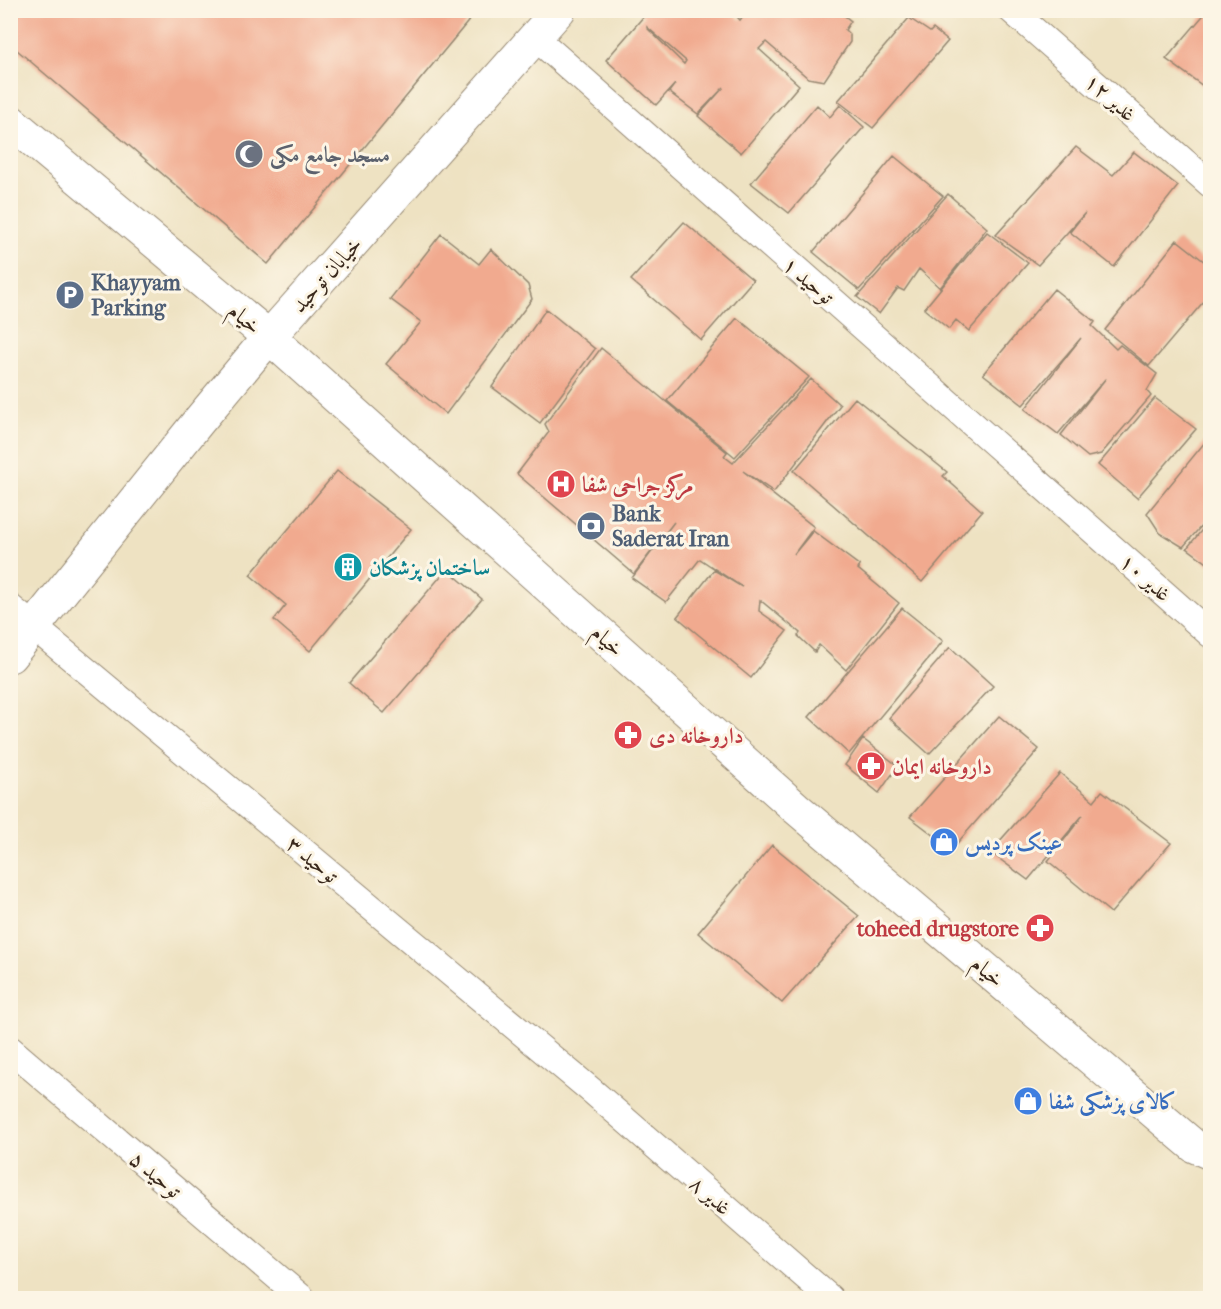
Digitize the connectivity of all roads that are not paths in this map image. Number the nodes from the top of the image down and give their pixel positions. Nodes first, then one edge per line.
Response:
1 (560, 10) edge
2 (1011, 10) edge
3 (536, 39) junction
4 (10, 121) edge
5 (1210, 184) edge
6 (269, 338) junction
7 (1082, 521) joint
8 (10, 606) edge
9 (35, 628) junction
10 (1210, 634) edge
11 (10, 656) edge
12 (10, 1049) edge
13 (592, 1091) joint
14 (1205, 1155) edge
15 (302, 1299) edge
16 (830, 1299) edge

1 - 3 main road, خیابان توحید
2 - 5 street, غدیر ۱۲
3 - 6 main road, خیابان توحید
3 - 7 street, توحید ۱
4 - 6 main road, خیام
6 - 9 main road, خیابان توحید
6 - 14 main road, خیام
7 - 10 street, غدیر ۱۰
8 - 9 street, توحید ۳
9 - 11 main road, خیابان توحید
9 - 13 street, توحید ۳
12 - 15 street, توحید ۵
13 - 16 street, غدیر ۸

